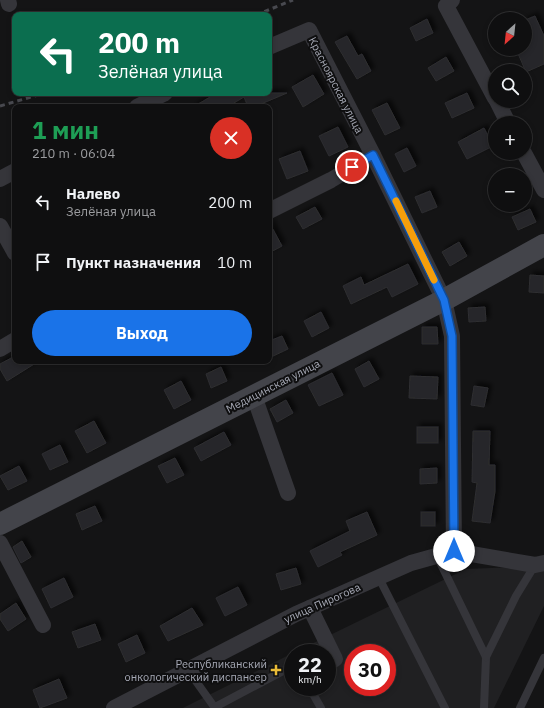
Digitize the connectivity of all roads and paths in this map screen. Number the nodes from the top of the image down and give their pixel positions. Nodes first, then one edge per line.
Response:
1 (449, 3) edge
2 (272, 46) edge
3 (488, 84) edge
4 (159, 96) edge
5 (143, 104) edge
6 (373, 155) junction
7 (528, 160) edge
8 (12, 173) edge
9 (0, 179) edge
10 (544, 190) edge
11 (272, 210) edge
12 (0, 226) edge
13 (544, 246) edge
14 (12, 248) edge
15 (444, 300) junction
16 (12, 342) edge
17 (0, 348) edge
18 (254, 396) junction
19 (288, 493) dead end
20 (0, 524) edge
21 (0, 543) edge
22 (454, 551) junction
23 (437, 556) junction
24 (540, 564) edge
25 (378, 578) junction
26 (310, 608) junction
27 (43, 625) dead end
28 (328, 644) edge
29 (486, 657) junction
30 (544, 658) edge
31 (188, 670) junction
32 (284, 671) edge
33 (314, 696) edge
34 (114, 708) edge
35 (215, 708) edge
36 (321, 708) edge
37 (444, 708) edge
38 (484, 708) edge
39 (520, 708) edge

1 - 3 street
2 - 6 street, Красноярская улица
4 - 5 street
6 - 11 street
6 - 15 street, Красноярская улица
7 - 10 street
8 - 9 street
12 - 14 street
13 - 15 street, Медицинская улица
15 - 18 street, Медицинская улица
15 - 22 street, Красноярская улица
16 - 17 street
18 - 19 street
18 - 20 street, Медицинская улица
21 - 27 street
22 - 23 street, улица Пирогова
22 - 24 street, улица Пирогова
23 - 25 street, улица Пирогова
23 - 29 lane
24 - 29 lane
25 - 26 street, улица Пирогова
25 - 37 lane
26 - 28 street
26 - 31 street, улица Пирогова
29 - 38 lane
30 - 39 lane
31 - 34 street, улица Пирогова
31 - 35 lane
32 - 35 lane
33 - 36 lane

